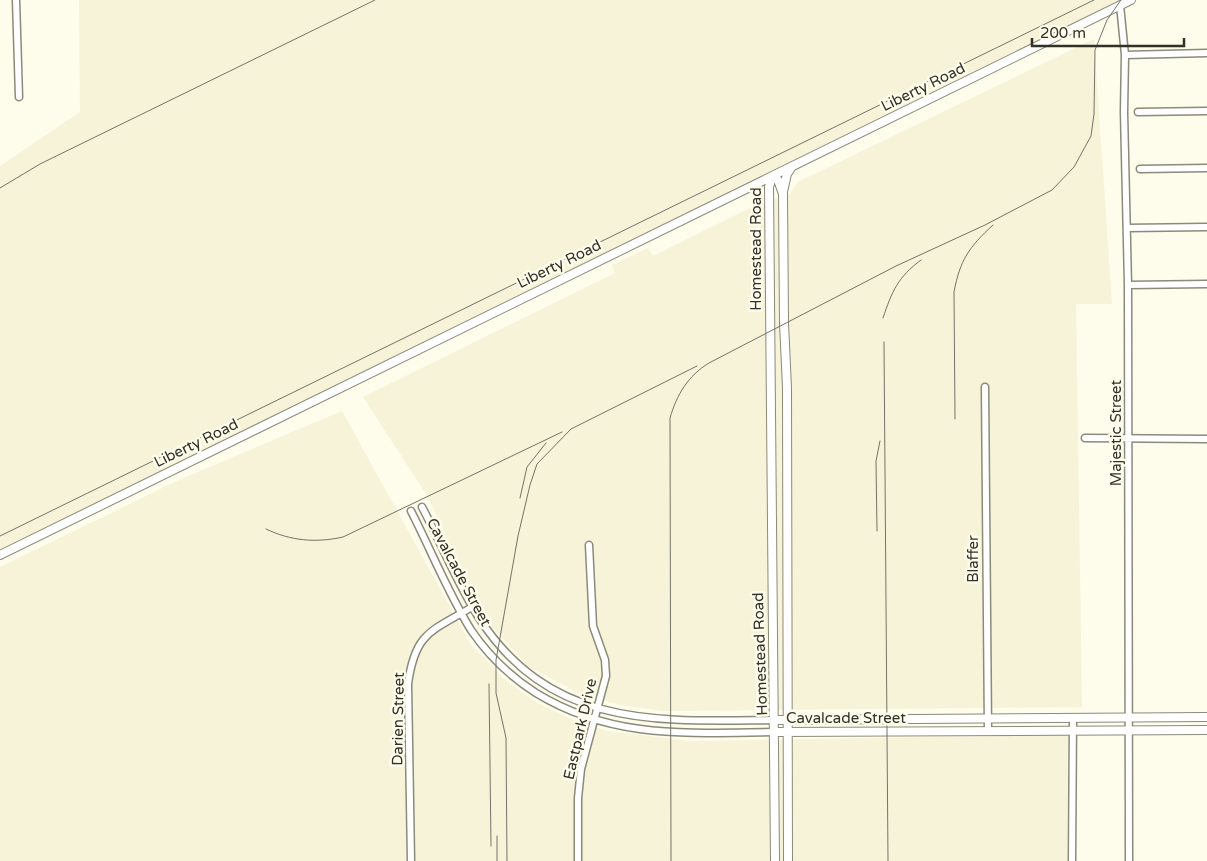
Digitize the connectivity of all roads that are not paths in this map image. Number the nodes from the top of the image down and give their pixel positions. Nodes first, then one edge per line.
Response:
1 (16, 0) edge
2 (1131, 0) edge
3 (1120, 5) junction
4 (1207, 53) edge
5 (1125, 55) junction
6 (19, 97) dead end
7 (1207, 111) edge
8 (1138, 112) dead end
9 (793, 166) junction
10 (1207, 168) edge
11 (1140, 169) dead end
12 (772, 177) junction
13 (741, 191) junction
14 (783, 194) junction
15 (770, 198) junction
16 (1207, 227) edge
17 (1127, 228) junction
18 (770, 257) junction
19 (784, 257) junction
20 (1207, 284) edge
21 (1128, 285) junction
22 (984, 387) dead end
23 (770, 388) junction
24 (787, 388) junction
25 (1085, 438) dead end
26 (1129, 438) junction
27 (1207, 439) edge
28 (770, 465) junction
29 (788, 466) junction
30 (422, 507) dead end
31 (411, 511) dead end
32 (431, 525) junction
33 (421, 530) junction
34 (590, 545) dead end
35 (0, 555) edge
36 (787, 568) junction
37 (771, 569) junction
38 (472, 607) junction
39 (462, 613) junction
40 (772, 627) junction
41 (787, 627) junction
42 (548, 686) junction
43 (541, 696) junction
44 (598, 709) junction
45 (987, 717) junction
46 (1130, 717) junction
47 (1207, 717) edge
48 (1073, 718) junction
49 (688, 720) junction
50 (776, 720) junction
51 (789, 720) junction
52 (595, 721) junction
53 (1073, 730) junction
54 (1130, 730) junction
55 (1207, 730) edge
56 (988, 731) junction
57 (776, 732) junction
58 (788, 732) junction
59 (689, 733) junction
60 (788, 822) junction
61 (775, 823) junction
62 (411, 861) edge
63 (578, 861) edge
64 (775, 861) edge
65 (788, 861) edge
66 (1072, 861) edge
67 (1129, 861) edge

1 - 6 street
2 - 3 main road, Liberty Road
3 - 5 street, Majestic Street
3 - 9 main road, Liberty Road
4 - 5 street
5 - 17 street, Majestic Street
7 - 8 street
9 - 12 main road, Liberty Road
9 - 14 main road
10 - 11 street
12 - 13 main road, Liberty Road
12 - 14 main road, Homestead Road
12 - 15 main road, Homestead Road
13 - 15 main road
13 - 35 main road, Liberty Road
14 - 19 main road, Homestead Road
15 - 18 main road, Homestead Road
16 - 17 street
17 - 21 street, Majestic Street
18 - 19 main road
18 - 23 main road, Homestead Road
19 - 24 main road, Homestead Road
20 - 21 street
21 - 26 street, Majestic Street
22 - 45 street, Blaffer
23 - 24 main road
23 - 28 main road, Homestead Road
24 - 29 main road, Homestead Road
25 - 26 street
26 - 27 street
26 - 46 street, Majestic Street
28 - 29 main road
28 - 37 main road, Homestead Road
29 - 36 main road, Homestead Road
30 - 32 street, Cavalcade Street
31 - 33 street, Cavalcade Street
32 - 33 street
32 - 38 street, Cavalcade Street
33 - 39 street, Cavalcade Street
34 - 44 street, Eastpark Drive
36 - 37 main road
36 - 41 main road, Homestead Road
37 - 40 main road, Homestead Road
38 - 39 street, Darien Street
38 - 42 street, Cavalcade Street
39 - 43 street, Cavalcade Street
39 - 62 street, Darien Street
40 - 41 main road
40 - 50 main road, Homestead Road
41 - 51 main road, Homestead Road
42 - 43 street
42 - 44 street, Cavalcade Street
43 - 52 street, Cavalcade Street
44 - 49 street, Cavalcade Street
44 - 52 street, Eastpark Drive
45 - 48 main road, Cavalcade Street
45 - 51 main road, Cavalcade Street
45 - 56 street, Blaffer
46 - 47 main road, Cavalcade Street
46 - 48 main road, Cavalcade Street
46 - 54 street, Majestic Street
48 - 53 street
49 - 50 street, Cavalcade Street
49 - 59 street
50 - 51 main road, Cavalcade Street
50 - 57 main road, Homestead Road
51 - 58 main road, Homestead Road
52 - 59 street, Cavalcade Street
52 - 63 street, Eastpark Drive
53 - 54 main road, Cavalcade Street
53 - 56 main road, Cavalcade Street
53 - 66 street
54 - 55 main road, Cavalcade Street
54 - 67 street, Majestic Street
56 - 58 main road, Cavalcade Street
57 - 58 main road, Cavalcade Street
57 - 59 street, Cavalcade Street
57 - 61 main road, Homestead Road
58 - 60 main road, Homestead Road
60 - 61 main road
60 - 65 main road, Homestead Road
61 - 64 main road, Homestead Road

